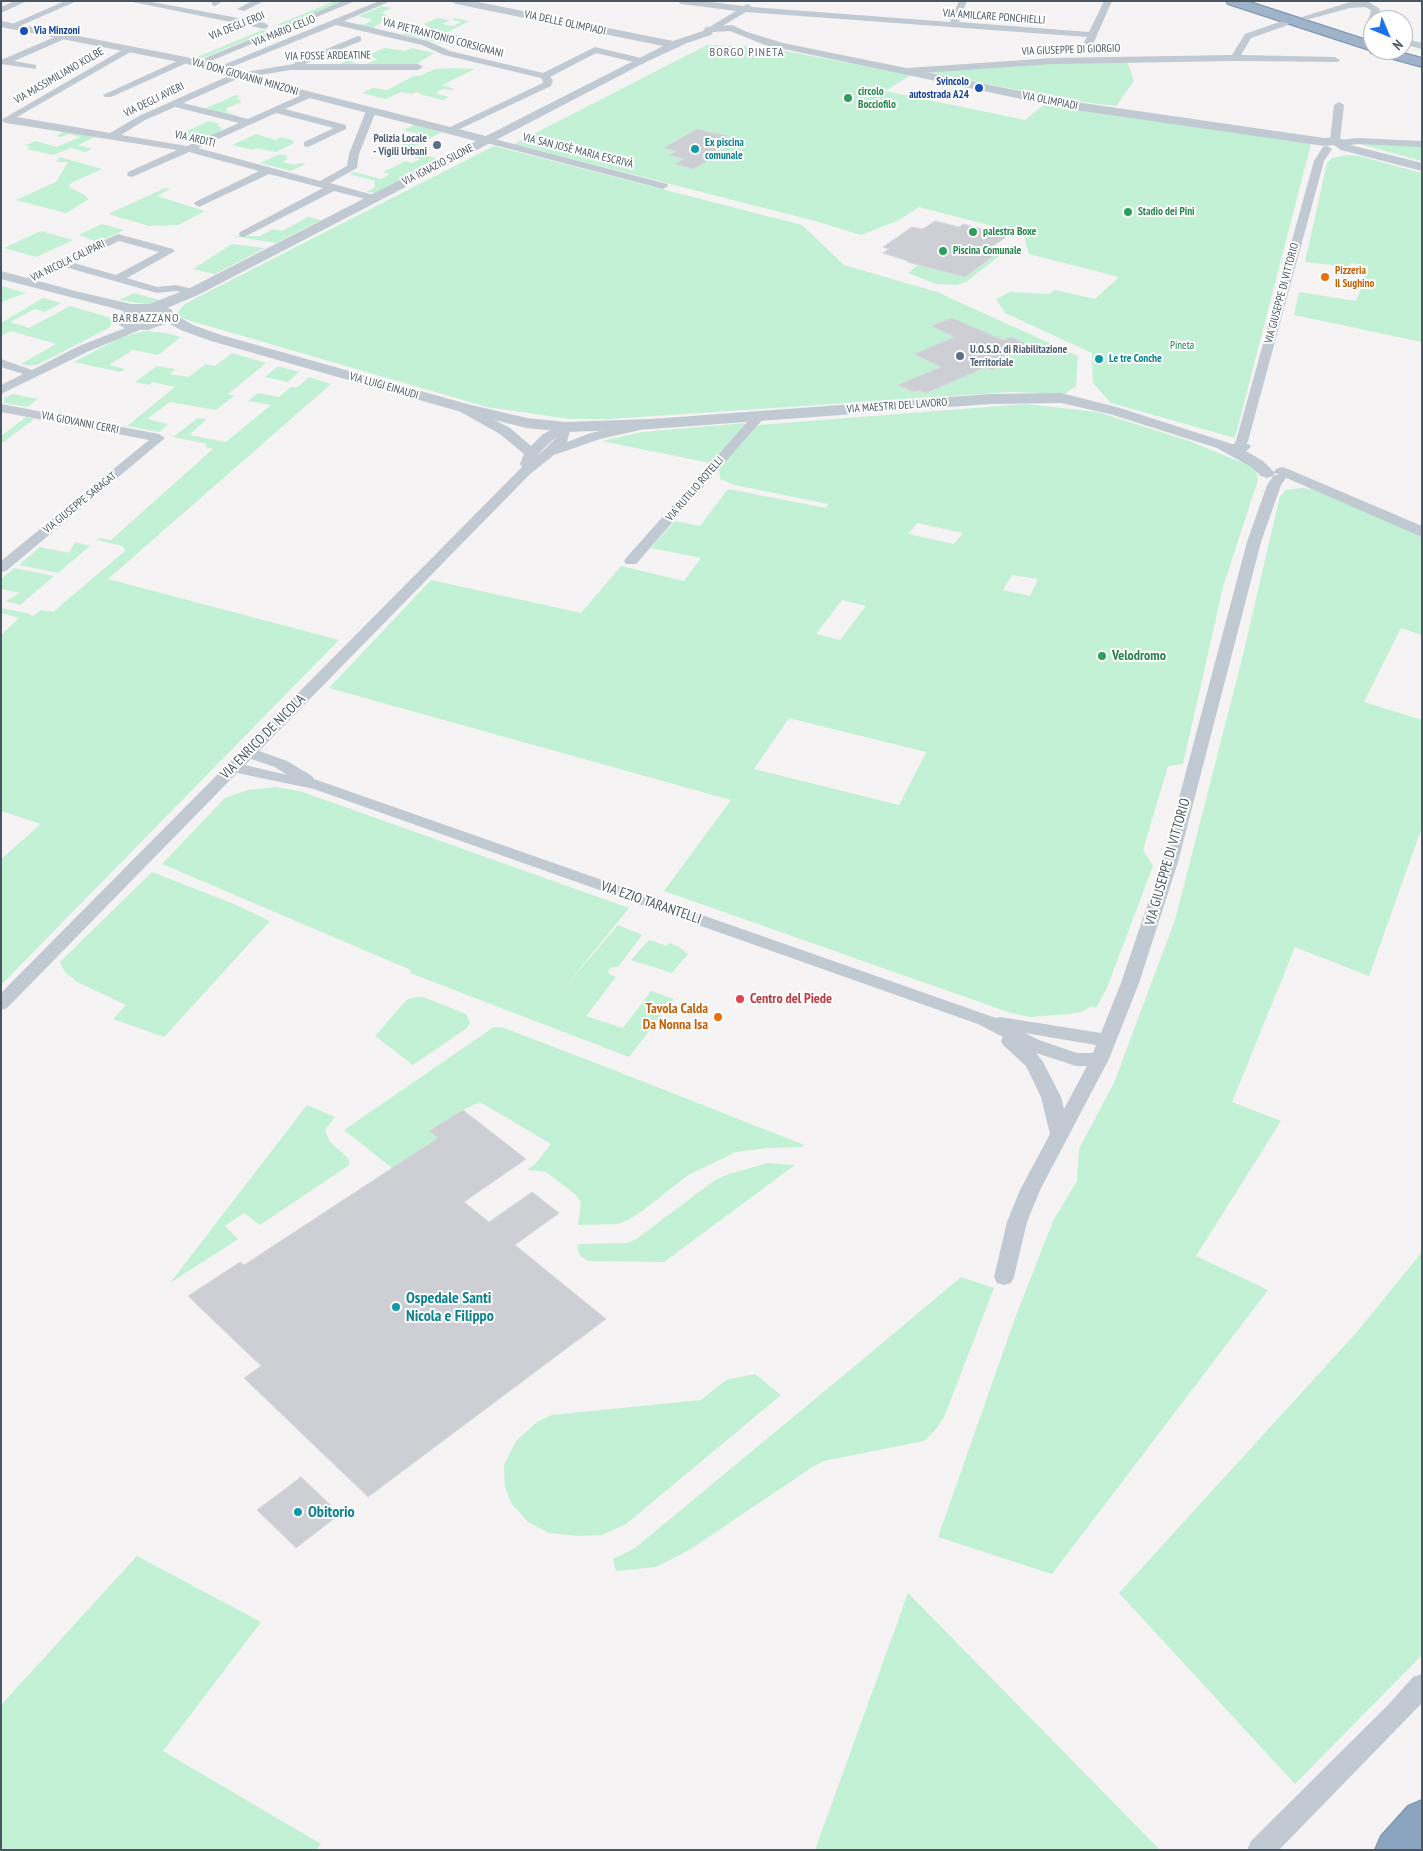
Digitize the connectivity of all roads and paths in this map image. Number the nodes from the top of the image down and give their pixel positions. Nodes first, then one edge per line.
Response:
1 (23, 1) edge
2 (73, 1) edge
3 (132, 1) edge
4 (260, 1) edge
5 (328, 1) edge
6 (351, 1) edge
7 (387, 1) edge
8 (456, 1) edge
9 (681, 1) edge
10 (754, 1) edge
11 (963, 1) edge
12 (1108, 1) edge
13 (1232, 1) edge
14 (1248, 1) edge
15 (241, 9) dead end
16 (745, 9) junction
17 (1, 10) edge
18 (1376, 10) edge
19 (732, 17) junction
20 (1306, 17) dead end
21 (1283, 21) junction
22 (335, 22) junction
23 (10, 25) edge
24 (953, 25) junction
25 (265, 26) junction
26 (735, 32) junction
27 (713, 33) junction
28 (1, 34) edge
29 (1092, 35) junction
30 (64, 36) junction
31 (358, 39) dead end
32 (1363, 40) edge
33 (679, 43) junction
34 (1363, 46) edge
35 (128, 49) junction
36 (579, 58) junction
37 (1235, 58) junction
38 (184, 60) junction
39 (642, 60) junction
40 (1080, 60) junction
41 (1335, 60) dead end
42 (198, 63) junction
43 (33, 67) dead end
44 (290, 67) junction
45 (418, 67) dead end
46 (626, 68) junction
47 (216, 70) junction
48 (907, 71) junction
49 (544, 76) junction
50 (238, 77) junction
51 (309, 95) junction
52 (108, 96) dead end
53 (174, 104) junction
54 (1339, 105) dead end
55 (1, 109) edge
56 (275, 110) junction
57 (371, 111) junction
58 (20, 112) junction
59 (5, 121) edge
60 (249, 122) junction
61 (449, 131) junction
62 (112, 136) junction
63 (487, 140) junction
64 (308, 144) dead end
65 (1335, 144) junction
66 (1422, 144) edge
67 (188, 149) junction
68 (1422, 167) edge
69 (267, 171) junction
70 (132, 174) dead end
71 (321, 184) junction
72 (663, 186) dead end
73 (333, 187) junction
74 (373, 198) junction
75 (199, 204) dead end
76 (244, 234) dead end
77 (63, 263) junction
78 (1, 275) edge
79 (116, 279) junction
80 (25, 282) junction
81 (193, 292) junction
82 (77, 296) junction
83 (157, 311) junction
84 (123, 320) junction
85 (143, 326) junction
86 (206, 335) junction
87 (83, 349) junction
88 (1, 363) edge
89 (33, 374) junction
90 (1, 390) edge
91 (1, 408) edge
92 (463, 408) junction
93 (759, 416) junction
94 (651, 424) junction
95 (565, 426) junction
96 (159, 438) joint
97 (1239, 448) junction
98 (531, 453) junction
99 (549, 453) junction
100 (525, 471) junction
101 (1276, 476) junction
102 (1422, 532) edge
103 (631, 561) dead end
104 (1, 568) edge
105 (248, 752) junction
106 (233, 767) junction
107 (318, 785) junction
108 (1, 1004) edge
109 (985, 1020) junction
110 (1108, 1040) junction
111 (1100, 1059) junction
112 (1060, 1134) junction
113 (1004, 1278) dead end
114 (1422, 1685) edge
115 (1422, 1820) edge
116 (1260, 1850) edge
117 (1396, 1850) edge

1 - 17 street
2 - 23 street
3 - 25 street
4 - 15 street
5 - 25 street, VIA DEGLI EROI
6 - 42 street, VIA MARIO CELIO
7 - 22 street, VIA MARIO CELIO
8 - 33 street, VIA DELLE OLIMPIADI
9 - 16 street, VIA AMILCARE PONCHIELLI
10 - 16 street
11 - 24 street
12 - 29 street
13 - 21 highway
14 - 32 highway
16 - 19 street
16 - 24 street, VIA AMILCARE PONCHIELLI
18 - 20 street
19 - 26 street
19 - 27 street
21 - 34 highway
21 - 37 street
22 - 47 street, VIA MARIO CELIO
22 - 49 street, VIA PIETRANTONIO CORSIGNANI
23 - 28 street
23 - 30 street, VIA DON GIOVANNI MINZONI
24 - 29 street, VIA AMILCARE PONCHIELLI
25 - 38 street, VIA DEGLI EROI
26 - 27 street, VIA OLIMPIADI
26 - 48 street, VIA OLIMPIADI
27 - 33 street, VIA IGNAZIO SILONE
29 - 40 street
30 - 35 street, VIA DON GIOVANNI MINZONI
30 - 43 street
31 - 44 street
33 - 39 street, VIA IGNAZIO SILONE
35 - 38 street, VIA DON GIOVANNI MINZONI
35 - 58 street, VIA MASSIMILIANO KOLBE
36 - 39 street
36 - 46 street
36 - 49 street
37 - 40 street, VIA GIUSEPPE DI GIORGIO
37 - 41 street, VIA GIUSEPPE DI GIORGIO
38 - 42 street, VIA DON GIOVANNI MINZONI
38 - 52 street, VIA DEGLI EROI
39 - 46 street, VIA IGNAZIO SILONE
40 - 48 street, VIA GIUSEPPE DI GIORGIO
42 - 47 street, VIA DON GIOVANNI MINZONI
44 - 45 street, VIA FOSSE ARDEATINE
44 - 50 street, VIA FOSSE ARDEATINE
46 - 63 street, VIA IGNAZIO SILONE
47 - 50 street, VIA DON GIOVANNI MINZONI
48 - 65 street, VIA OLIMPIADI
49 - 61 street
50 - 51 street, VIA DON GIOVANNI MINZONI
50 - 53 street, VIA DEGLI AVIERI
51 - 56 street
51 - 57 street, VIA DON GIOVANNI MINZONI
53 - 60 street
53 - 62 street, VIA DEGLI AVIERI
54 - 65 street, VIA GIUSEPPE DI VITTORIO
55 - 58 street
56 - 60 street
56 - 64 street
57 - 61 street, VIA DON GIOVANNI MINZONI
57 - 71 street
58 - 59 street, VIA MASSIMILIANO KOLBE
59 - 62 street, VIA ARDITI
60 - 67 street
61 - 63 street, VIA DON GIOVANNI MINZONI
62 - 67 street, VIA ARDITI
63 - 72 street, VIA SAN JOSÈ MARIA ESCRIVÀ
63 - 74 street, VIA IGNAZIO SILONE
65 - 66 street
65 - 68 street, VIA OLIMPIADI
65 - 97 street, VIA GIUSEPPE DI VITTORIO
67 - 69 street, VIA ARDITI
67 - 70 street
69 - 71 street, VIA ARDITI
69 - 75 street
71 - 73 street, VIA ARDITI
73 - 74 street, VIA ARDITI
73 - 76 street
74 - 81 street, VIA IGNAZIO SILONE
77 - 79 street
77 - 79 street, VIA NICOLA CALIPARI
77 - 80 street, VIA NICOLA CALIPARI
78 - 80 street, VIA LUIGI EINAUDI
79 - 81 street
80 - 82 street, VIA LUIGI EINAUDI
81 - 83 street, VIA IGNAZIO SILONE
82 - 83 street, VIA LUIGI EINAUDI
82 - 84 street, VIA LUIGI EINAUDI
83 - 84 street
83 - 85 street
83 - 86 street, VIA LUIGI EINAUDI
84 - 85 street, VIA LUIGI EINAUDI
84 - 87 street
85 - 86 street, VIA LUIGI EINAUDI
85 - 87 street
86 - 92 street, VIA LUIGI EINAUDI
87 - 89 street
88 - 89 street
89 - 90 street
91 - 96 street, VIA GIOVANNI CERRI
92 - 95 street, VIA LUIGI EINAUDI
92 - 98 street
93 - 94 street, VIA MAESTRI DEL LAVORO
93 - 97 street, VIA MAESTRI DEL LAVORO
93 - 103 street, VIA RUTILIO ROTELLI
94 - 95 street, VIA MAESTRI DEL LAVORO
94 - 99 street
95 - 98 street
95 - 99 street
96 - 104 street, VIA GIUSEPPE SARAGAT
97 - 101 street, VIA MAESTRI DEL LAVORO
98 - 100 street
99 - 100 street, VIA ENRICO DE NICOLA
100 - 105 street, VIA ENRICO DE NICOLA
101 - 102 street
101 - 110 street, VIA GIUSEPPE DI VITTORIO
105 - 106 street, VIA ENRICO DE NICOLA
105 - 107 street
106 - 107 street
106 - 108 street, VIA ENRICO DE NICOLA
107 - 109 street, VIA EZIO TARANTELLI
109 - 110 street
109 - 111 street
109 - 112 street
110 - 111 street, VIA GIUSEPPE DI VITTORIO
111 - 112 street, VIA GIUSEPPE DI VITTORIO
112 - 113 street, VIA GIUSEPPE DI VITTORIO
114 - 116 street
115 - 117 highway

